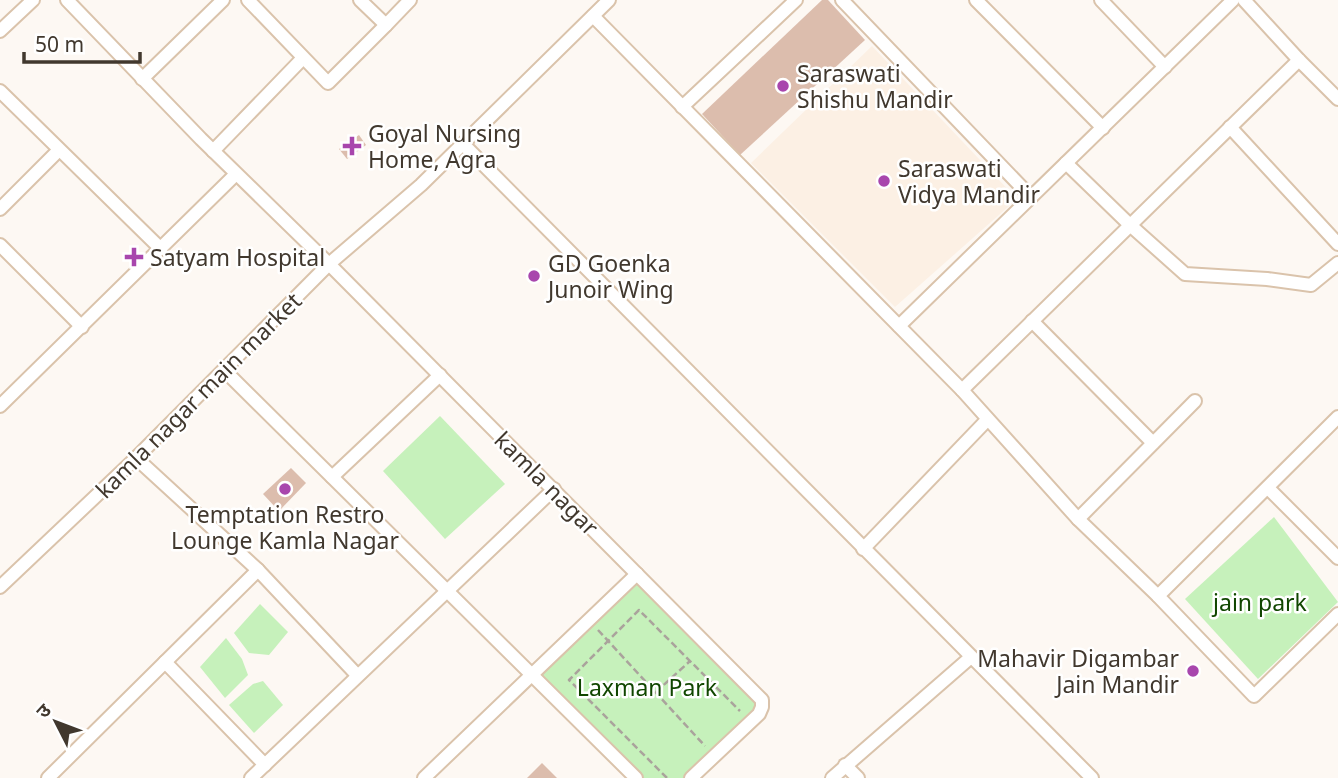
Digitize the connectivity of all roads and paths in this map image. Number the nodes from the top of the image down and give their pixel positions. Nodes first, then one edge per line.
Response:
1 (33, 0) edge
2 (67, 0) edge
3 (223, 0) edge
4 (248, 0) edge
5 (360, 0) edge
6 (410, 0) edge
7 (609, 0) edge
8 (796, 0) edge
9 (842, 0) edge
10 (976, 0) edge
11 (1101, 0) edge
12 (1233, 0) edge
13 (1244, 0) edge
14 (593, 16) junction
15 (386, 25) junction
16 (0, 31) edge
17 (303, 58) junction
18 (1299, 60) junction
19 (1165, 67) junction
20 (142, 79) junction
21 (0, 91) edge
22 (1338, 99) edge
23 (682, 107) junction
24 (1230, 127) junction
25 (1103, 128) junction
26 (463, 144) junction
27 (59, 150) junction
28 (213, 151) junction
29 (1066, 163) junction
30 (236, 174) junction
31 (1031, 197) junction
32 (0, 209) edge
33 (1130, 225) junction
34 (1338, 244) edge
35 (0, 245) edge
36 (161, 249) junction
37 (1338, 263) edge
38 (329, 264) junction
39 (1032, 321) junction
40 (900, 326) junction
41 (82, 327) junction
42 (224, 370) junction
43 (440, 375) junction
44 (962, 390) junction
45 (1195, 401) dead end
46 (0, 406) edge
47 (1338, 417) edge
48 (987, 420) junction
49 (1153, 443) junction
50 (136, 458) junction
51 (332, 477) junction
52 (1268, 488) junction
53 (554, 489) junction
54 (1078, 519) junction
55 (863, 549) junction
56 (1338, 558) edge
57 (257, 570) junction
58 (637, 574) junction
59 (0, 587) edge
60 (448, 591) junction
61 (1158, 596) junction
62 (1338, 614) edge
63 (608, 641) junction
64 (971, 657) junction
65 (690, 661) junction
66 (165, 662) junction
67 (533, 674) junction
68 (357, 675) junction
69 (656, 692) junction
70 (740, 711) dead end
71 (705, 746) dead end
72 (265, 765) junction
73 (845, 765) junction
74 (48, 778) edge
75 (251, 778) edge
76 (424, 778) edge
77 (636, 778) edge
78 (667, 778) edge
79 (691, 778) edge
80 (832, 778) edge
81 (858, 778) edge
82 (1092, 778) edge

1 - 16 street
2 - 20 street, kamla nagar
3 - 20 street
4 - 17 street
5 - 15 street
6 - 15 street
7 - 14 street, kamla nagar main market
8 - 23 street
9 - 31 street
10 - 25 street
11 - 19 street
12 - 19 street
13 - 18 street
14 - 23 street
14 - 26 street, kamla nagar main market
15 - 17 street
17 - 28 street
18 - 22 street
18 - 24 street
19 - 25 street
20 - 28 street, kamla nagar
21 - 27 street
23 - 40 street
24 - 33 street
24 - 34 street
25 - 29 street
26 - 38 street, kamla nagar main market
26 - 55 street
27 - 32 street
27 - 36 street
28 - 30 street, kamla nagar
29 - 31 street
29 - 33 street
30 - 36 street
30 - 38 street, kamla nagar
31 - 40 street
33 - 37 street
33 - 39 street
35 - 41 street
36 - 41 street
38 - 42 street, kamla nagar main market
38 - 43 street, kamla nagar
39 - 44 street
39 - 49 street
40 - 44 street
41 - 46 street
42 - 50 street, kamla nagar main market
42 - 51 street
43 - 51 street
43 - 53 street, kamla nagar
44 - 48 street
45 - 49 street
47 - 52 street
48 - 54 street
48 - 55 street
49 - 54 street
50 - 57 street
50 - 59 street, kamla nagar main market
51 - 60 street
52 - 56 street
52 - 61 street
53 - 58 street, kamla nagar
53 - 60 street
54 - 61 street
55 - 64 street
57 - 66 street
57 - 68 street
58 - 67 street
58 - 79 street, kamla nagar
60 - 67 street
60 - 68 street
61 - 62 street
63 - 65 path
63 - 69 path
63 - 78 path
64 - 73 street
64 - 82 street
65 - 69 path
65 - 70 path
66 - 72 street
66 - 74 street
67 - 76 street
67 - 77 street
68 - 72 street
69 - 71 path
72 - 75 street
73 - 80 street
73 - 81 street

